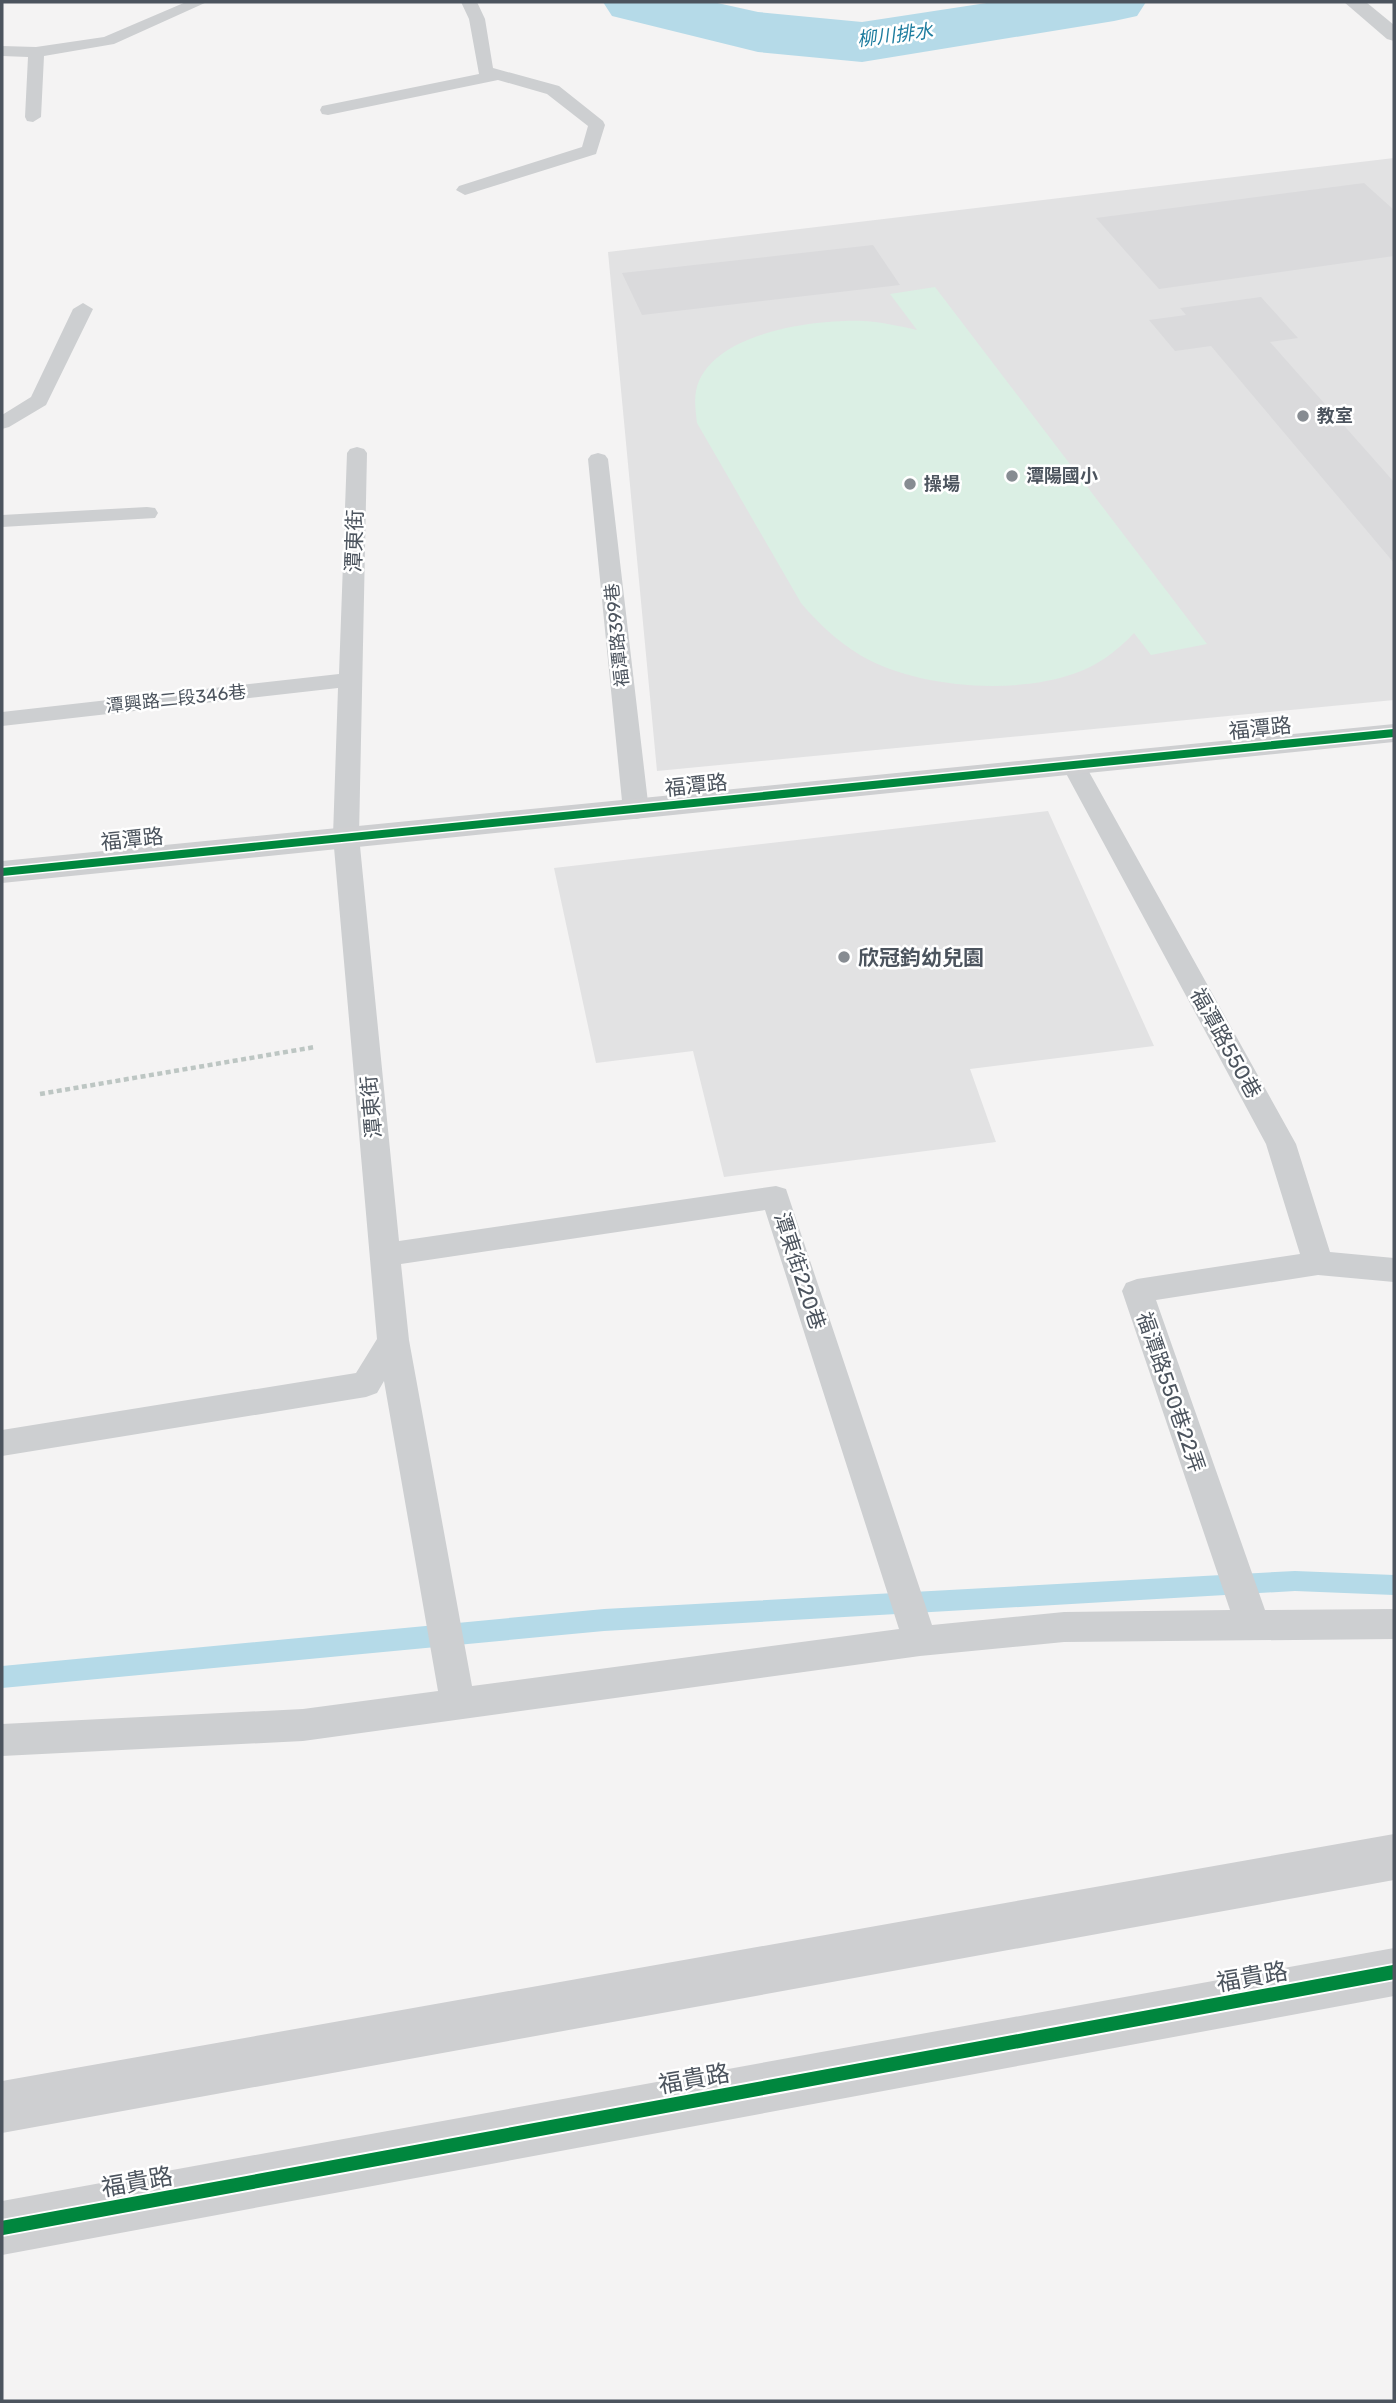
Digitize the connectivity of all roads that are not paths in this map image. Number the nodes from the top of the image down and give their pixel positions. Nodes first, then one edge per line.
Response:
1 (199, 2) edge
2 (469, 2) edge
3 (1354, 2) edge
4 (1394, 35) edge
5 (2, 51) edge
6 (36, 52) junction
7 (498, 75) junction
8 (328, 110) dead end
9 (33, 117) dead end
10 (465, 190) dead end
11 (83, 309) dead end
12 (2, 423) edge
13 (357, 453) dead end
14 (598, 459) dead end
15 (147, 513) dead end
16 (2, 521) edge
17 (351, 680) junction
18 (2, 719) edge
19 (1394, 733) edge
20 (1074, 766) junction
21 (636, 811) junction
22 (346, 836) junction
23 (2, 872) edge
24 (385, 1255) junction
25 (1318, 1263) junction
26 (1394, 1270) edge
27 (393, 1340) junction
28 (2, 1443) edge
29 (1394, 1625) edge
30 (1253, 1626) junction
31 (920, 1641) junction
32 (458, 1704) junction
33 (2, 1740) edge
34 (1394, 1857) edge
35 (1394, 1972) edge
36 (2, 2107) edge
37 (2, 2228) edge

1 - 6 lane
2 - 7 lane
3 - 4 street
5 - 6 lane
6 - 9 lane
7 - 8 lane
7 - 10 lane
11 - 12 lane
13 - 17 lane, 潭東街
14 - 21 lane, 福潭路399巷
15 - 16 lane
17 - 18 lane, 潭興路二段346巷
17 - 22 lane, 潭東街
19 - 20 street, 福潭路
20 - 21 street, 福潭路
20 - 25 lane, 福潭路550巷
21 - 22 street, 福潭路
22 - 23 street, 福潭路
22 - 24 lane, 潭東街
24 - 27 lane, 潭東街
24 - 31 lane, 潭東街220巷
25 - 26 lane
25 - 30 lane, 福潭路550巷22弄
27 - 28 lane
27 - 32 lane, 潭東街
29 - 30 lane
30 - 31 lane
31 - 32 lane
32 - 33 lane
34 - 36 street
35 - 37 street, 福貴路

